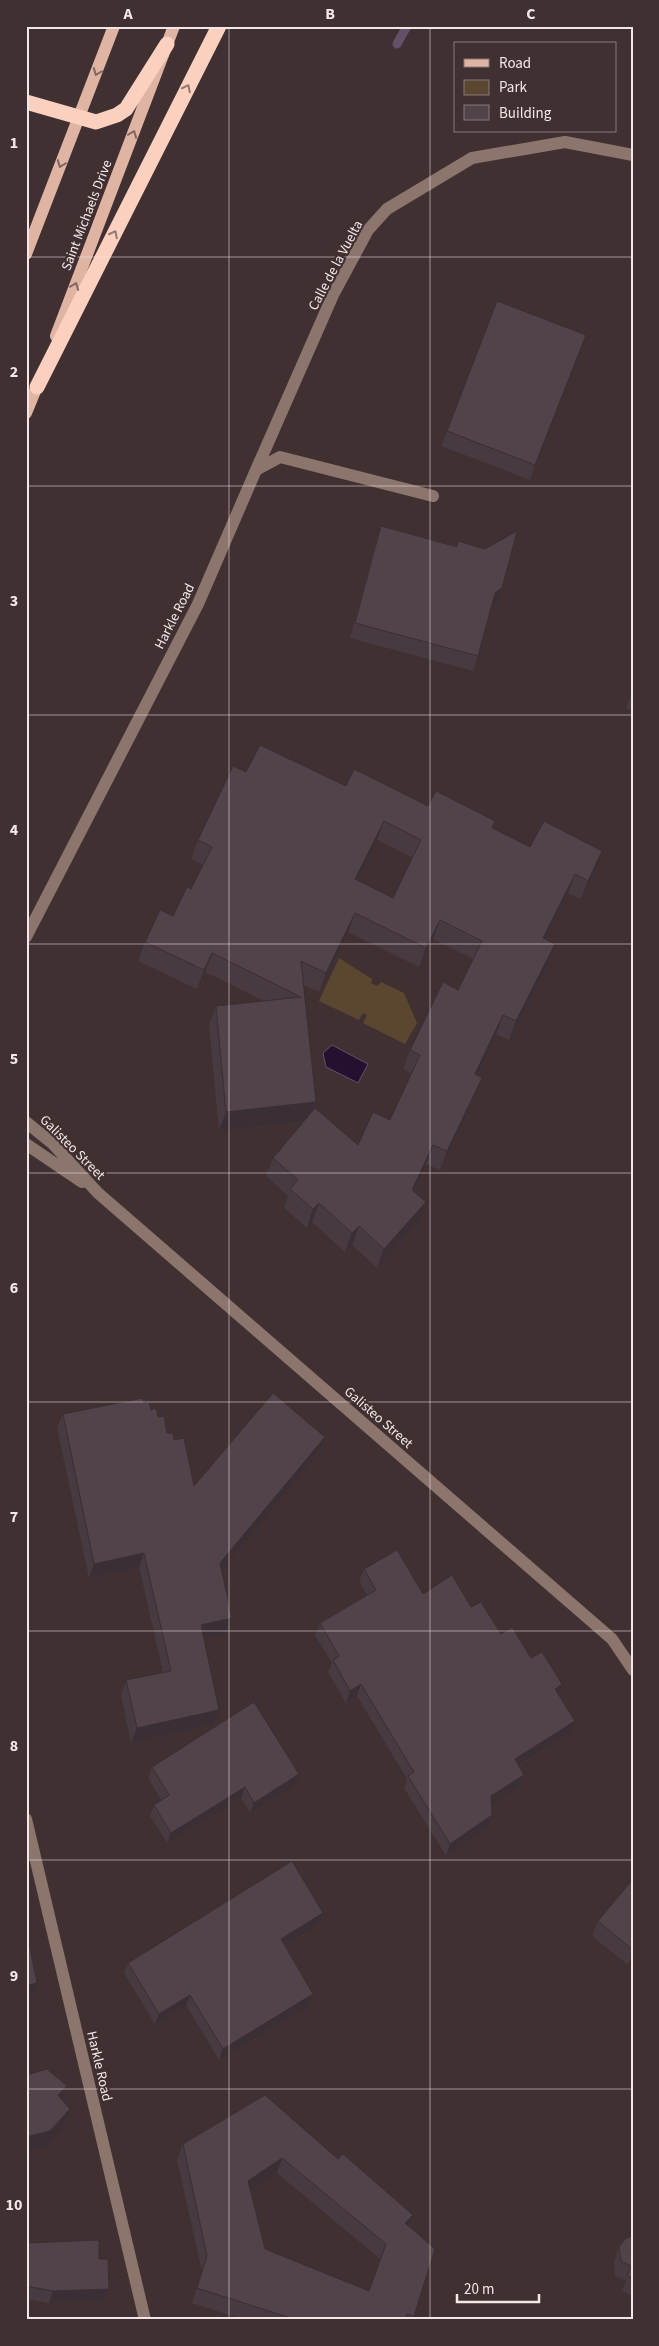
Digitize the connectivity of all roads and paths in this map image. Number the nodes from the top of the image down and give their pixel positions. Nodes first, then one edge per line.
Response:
1 (114, 26) edge
2 (174, 26) edge
3 (219, 26) edge
4 (167, 44) junction
5 (26, 102) edge
6 (78, 118) junction
7 (633, 155) edge
8 (26, 254) edge
9 (37, 386) junction
10 (26, 414) edge
11 (256, 470) junction
12 (434, 496) dead end
13 (26, 937) edge
14 (26, 1122) edge
15 (26, 1144) edge
16 (98, 1193) junction
17 (633, 1670) edge
18 (26, 1819) edge
19 (145, 2320) edge

1 -> 6 main road
2 - 4 main road, Saint Michaels Drive
9 -> 3 highway
4 - 6 highway
9 -> 4 main road, Saint Michaels Drive
5 - 6 highway
6 -> 8 main road
7 - 11 street, Calle de la Vuelta
9 - 10 main road, Saint Michaels Drive
11 - 12 street
11 - 13 street, Harkle Road
14 - 16 street, Galisteo Street
15 - 16 street, Galisteo Street
16 - 17 street, Galisteo Street
18 - 19 street, Harkle Road

